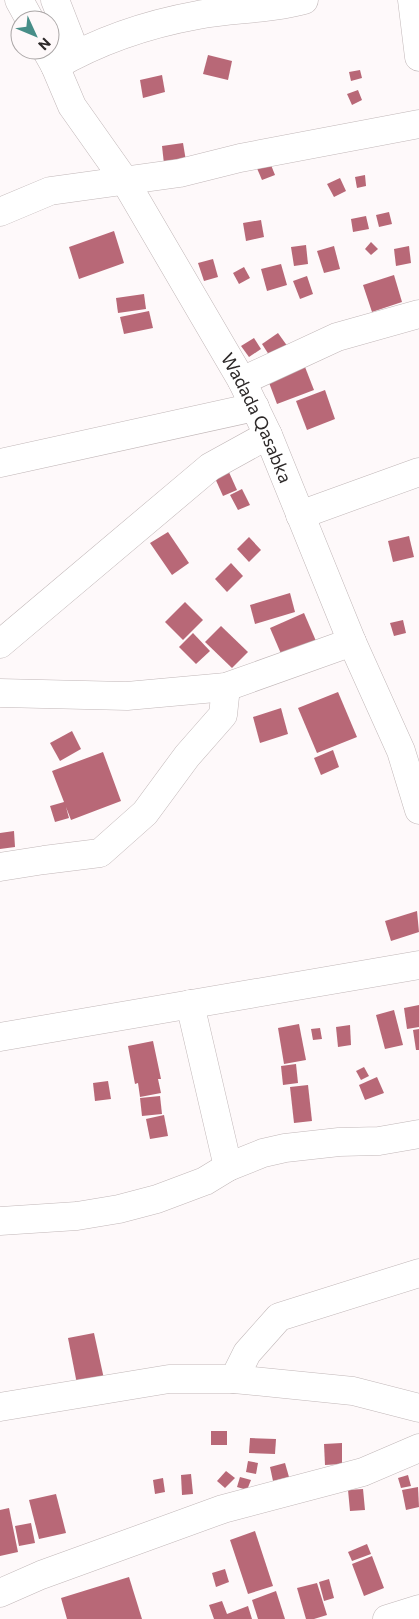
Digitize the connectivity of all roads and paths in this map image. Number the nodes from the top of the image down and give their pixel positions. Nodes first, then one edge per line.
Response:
1 (304, 0) edge
2 (412, 0) edge
3 (60, 56) edge
4 (419, 57) edge
5 (60, 60) edge
6 (419, 124) edge
7 (125, 180) junction
8 (0, 212) edge
9 (419, 314) edge
10 (242, 381) junction
11 (254, 407) junction
12 (268, 435) junction
13 (0, 463) edge
14 (419, 472) edge
15 (300, 515) junction
16 (352, 642) junction
17 (0, 644) edge
18 (226, 687) junction
19 (0, 693) edge
20 (419, 808) edge
21 (0, 867) edge
22 (419, 965) edge
23 (190, 1004) junction
24 (0, 1037) edge
25 (419, 1134) edge
26 (228, 1167) junction
27 (0, 1221) edge
28 (419, 1273) edge
29 (234, 1380) junction
30 (0, 1407) edge
31 (419, 1408) edge
32 (419, 1448) edge
33 (0, 1593) edge
34 (419, 1609) edge
35 (388, 1619) edge

1 - 3 street
2 - 4 street
5 - 7 street, Wadada Qasabka
6 - 7 street
7 - 8 street
7 - 10 street, Wadada Qasabka
9 - 10 street
10 - 11 street, Wadada Qasabka
11 - 12 street, Wadada Qasabka
11 - 13 street
12 - 15 street, Wadada Qasabka
12 - 17 street
14 - 15 street
15 - 16 street, Wadada Qasabka
16 - 18 street
16 - 20 street, Wadada Qasabka
18 - 19 street
18 - 21 street
22 - 23 street
23 - 24 street
23 - 26 street
25 - 26 street
26 - 27 street
28 - 29 street
29 - 30 street
29 - 31 street
32 - 33 street
34 - 35 street

